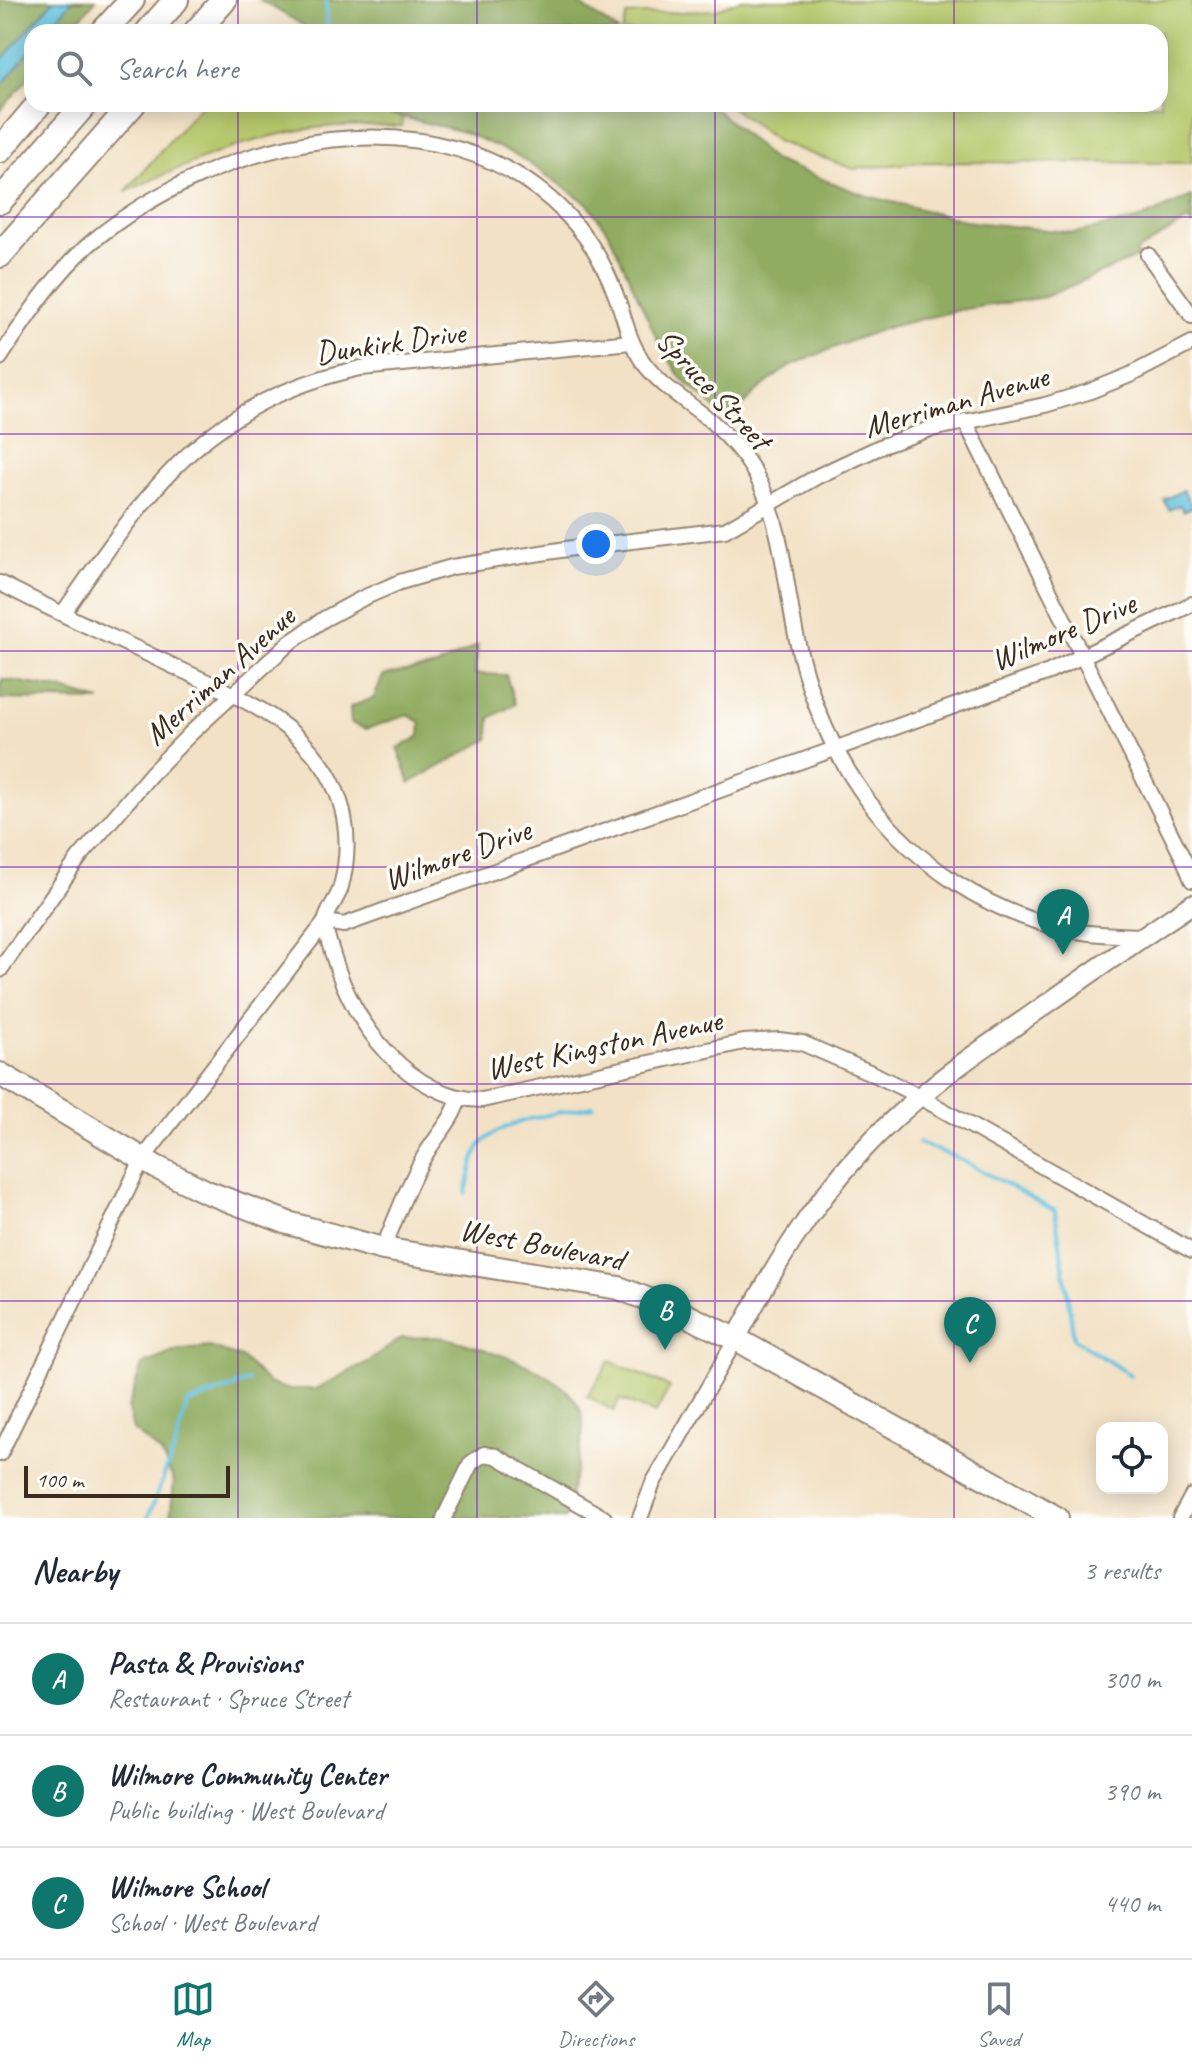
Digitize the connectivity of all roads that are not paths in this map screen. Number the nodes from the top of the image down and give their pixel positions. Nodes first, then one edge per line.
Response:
1 (122, 0) edge
2 (132, 0) edge
3 (176, 0) edge
4 (224, 0) edge
5 (103, 24) edge
6 (110, 24) edge
7 (155, 24) edge
8 (203, 24) edge
9 (32, 112) edge
10 (78, 112) edge
11 (126, 112) edge
12 (0, 150) edge
13 (0, 201) edge
14 (0, 255) edge
15 (1148, 255) dead end
16 (1192, 316) edge
17 (631, 342) junction
18 (1192, 343) edge
19 (0, 358) edge
20 (965, 421) junction
21 (769, 505) junction
22 (0, 583) edge
23 (1192, 604) edge
24 (63, 613) junction
25 (1084, 657) junction
26 (232, 694) junction
27 (835, 749) junction
28 (1192, 880) edge
29 (1192, 904) edge
30 (325, 922) junction
31 (1145, 936) junction
32 (0, 970) edge
33 (0, 1074) edge
34 (918, 1096) junction
35 (459, 1098) junction
36 (142, 1160) junction
37 (383, 1249) junction
38 (1192, 1251) edge
39 (736, 1339) junction
40 (0, 1454) edge
41 (1192, 1496) edge
42 (444, 1518) edge
43 (604, 1518) edge
44 (640, 1518) edge
45 (1057, 1518) edge
46 (1180, 1518) edge

1 - 5 highway
2 - 6 highway
3 - 7 highway
4 - 8 highway
9 - 12 highway
10 - 13 highway
11 - 14 highway
15 - 16 street
17 - 19 street, Spruce Street
17 - 21 street, Spruce Street
17 - 24 street, Dunkirk Drive
18 - 20 street, Merriman Avenue
20 - 21 street, Merriman Avenue
20 - 25 street
21 - 26 street, Merriman Avenue
21 - 27 street, Spruce Street
22 - 24 street
23 - 25 street, Wilmore Drive
24 - 26 street
25 - 27 street, Wilmore Drive
25 - 28 street
26 - 30 street
26 - 32 street, Merriman Avenue
27 - 30 street, Wilmore Drive
27 - 31 street, Spruce Street
29 - 31 street
30 - 35 street, West Kingston Avenue
30 - 36 street
31 - 34 street
33 - 36 main road, West Boulevard
34 - 35 street, West Kingston Avenue
34 - 38 street, West Kingston Avenue
34 - 39 street
35 - 37 street
36 - 37 main road, West Boulevard
36 - 40 street
37 - 39 main road, West Boulevard
39 - 44 street
39 - 45 main road, West Boulevard
41 - 46 street
42 - 43 street

